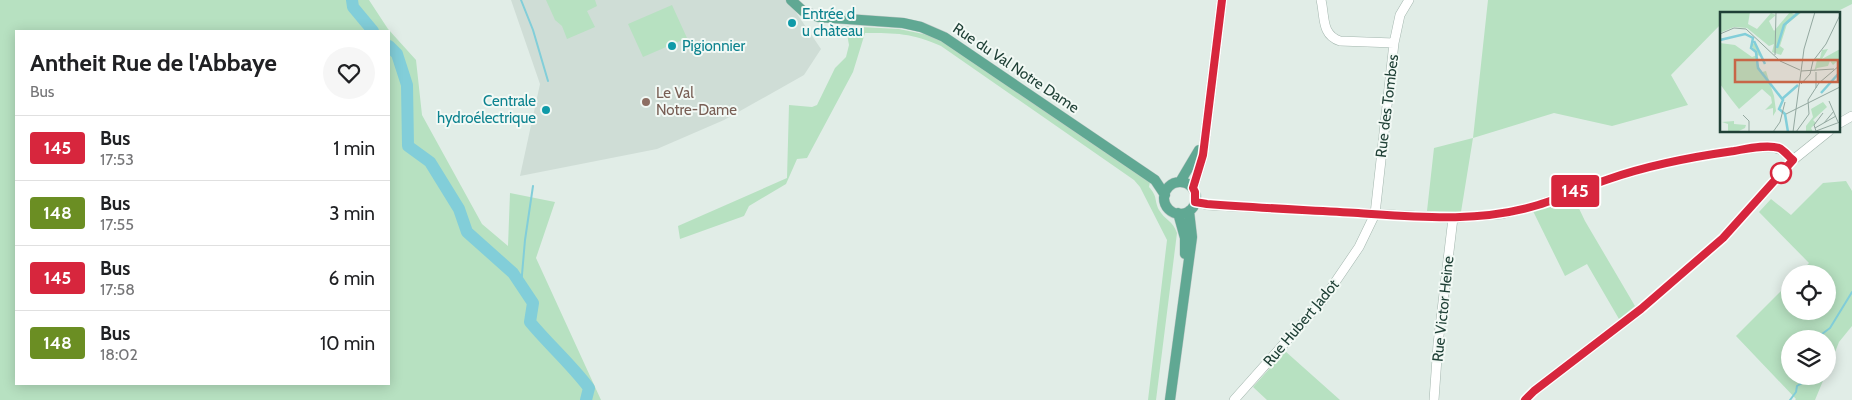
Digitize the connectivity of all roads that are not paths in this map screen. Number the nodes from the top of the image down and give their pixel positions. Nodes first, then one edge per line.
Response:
1 (791, 0) edge
2 (1222, 0) edge
3 (1320, 0) edge
4 (1408, 0) edge
5 (1394, 43) junction
6 (1852, 116) edge
7 (1840, 123) edge
8 (1828, 132) edge
9 (1204, 137) junction
10 (1793, 160) junction
11 (1155, 180) junction
12 (1176, 183) junction
13 (1193, 188) junction
14 (1165, 194) junction
15 (1195, 202) junction
16 (1189, 211) junction
17 (1178, 214) junction
18 (1375, 214) junction
19 (1453, 218) junction
20 (1186, 277) junction
21 (1170, 400) edge
22 (1234, 400) edge
23 (1434, 400) edge
24 (1525, 400) edge

1 - 11 main road, Rue du Val Notre Dame
2 - 9 main road
3 - 5 street
4 - 5 street, Rue des Tombes
5 - 18 street, Rue des Tombes
6 - 7 street
8 - 10 street
9 - 12 main road
9 - 13 main road
10 - 19 street
10 - 24 street
11 - 12 main road, Rue du Val Notre Dame
11 - 14 main road, Rue du Val Notre Dame
12 - 13 main road
12 - 14 main road
13 - 15 main road
14 - 17 main road
15 - 16 main road
15 - 18 street
16 - 17 main road
16 - 20 main road
17 - 20 main road
18 - 19 street
18 - 22 street, Rue Hubert Jadot
19 - 23 street, Rue Victor Heine
20 - 21 main road

